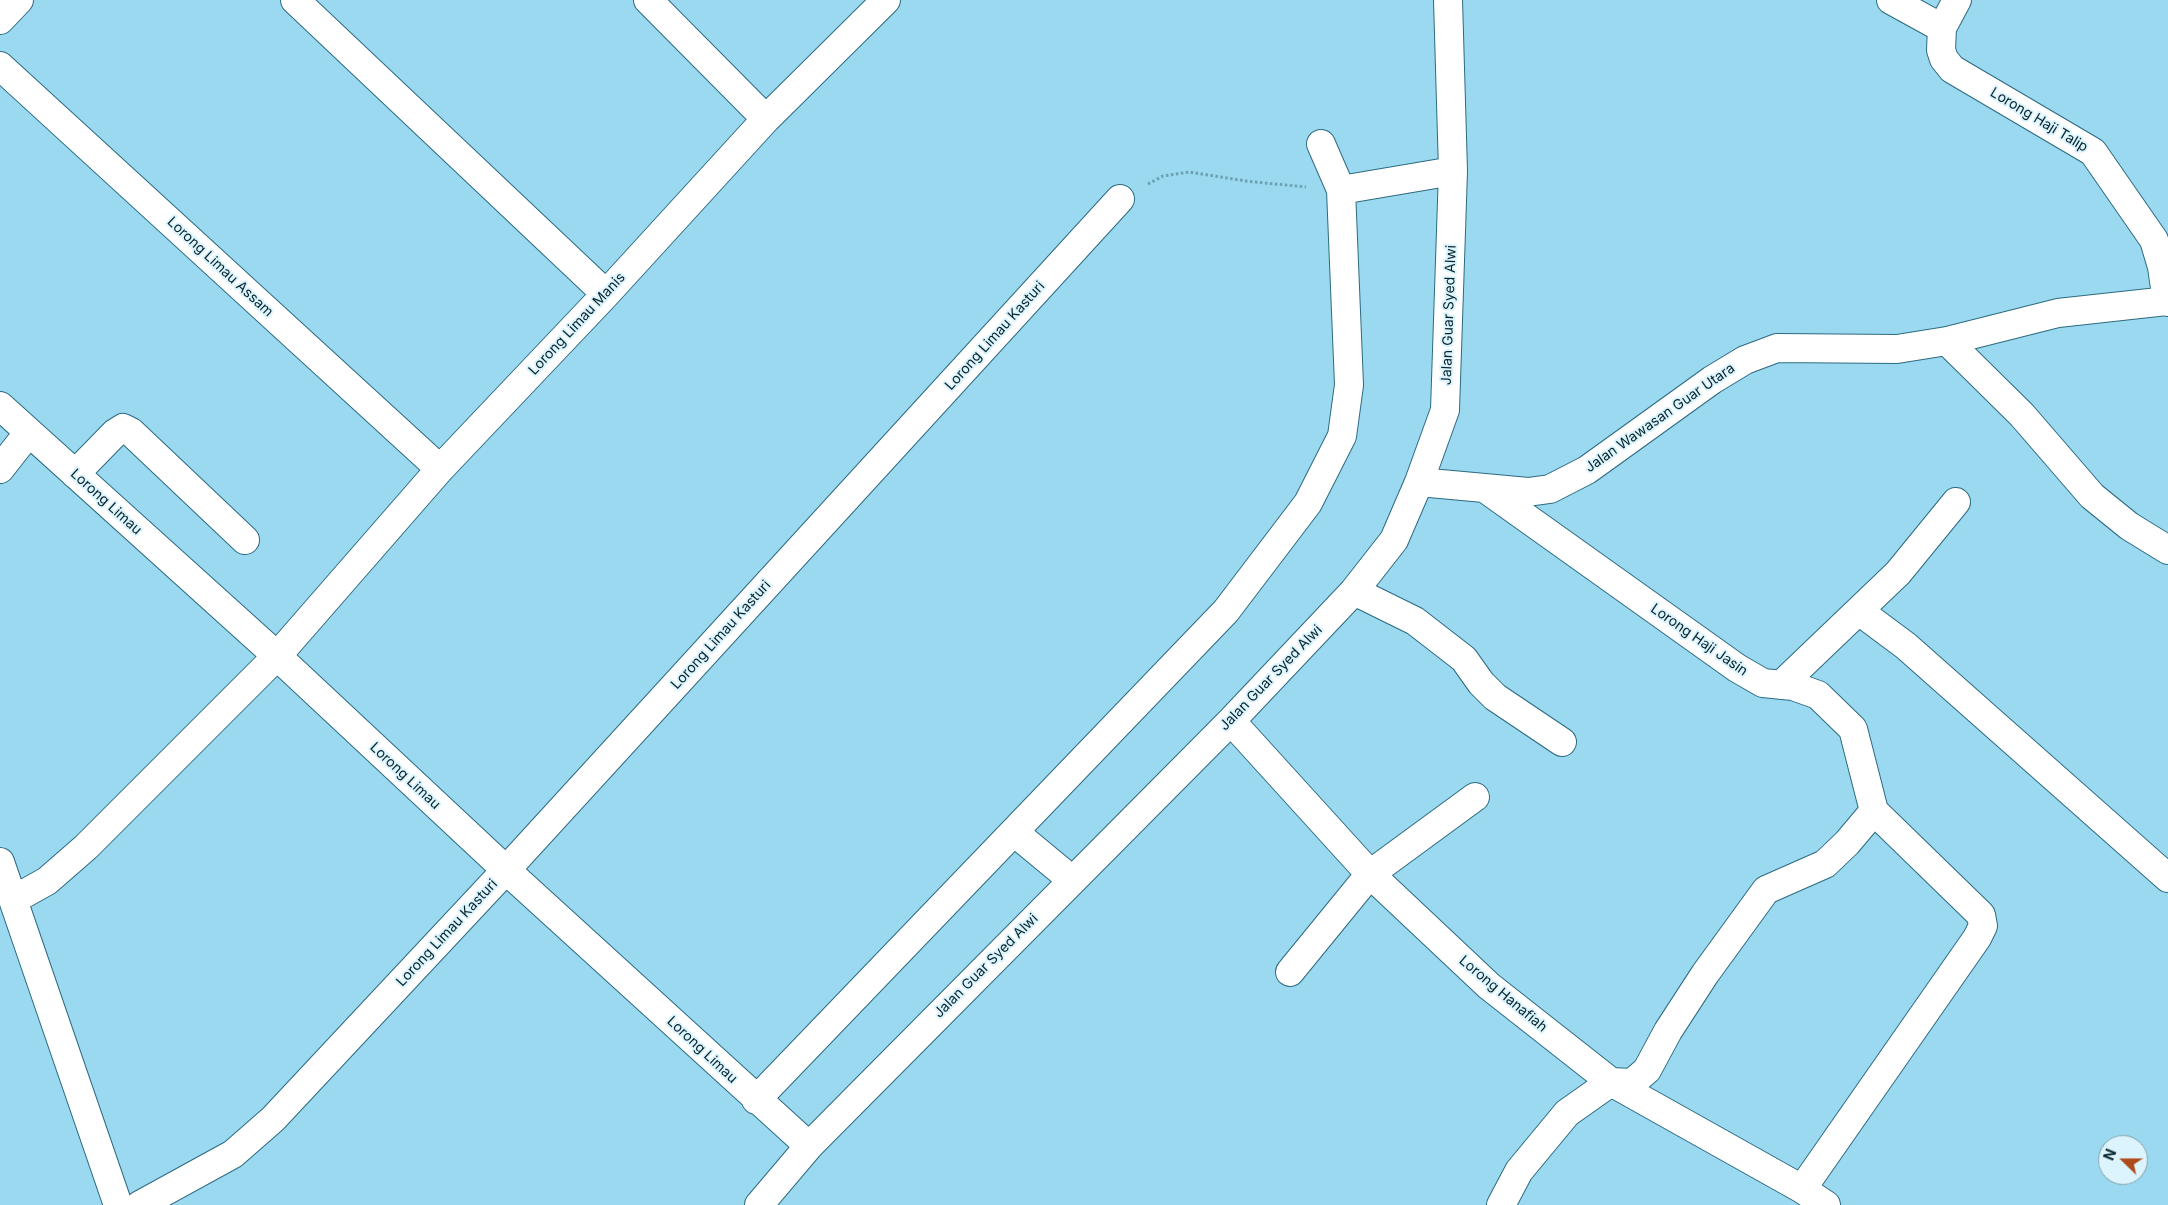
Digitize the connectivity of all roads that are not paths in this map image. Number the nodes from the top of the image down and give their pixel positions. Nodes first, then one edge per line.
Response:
1 (19, 0) edge
2 (295, 0) edge
3 (648, 0) edge
4 (886, 0) edge
5 (1448, 0) edge
6 (1891, 0) edge
7 (1957, 0) edge
8 (0, 20) edge
9 (1942, 28) junction
10 (0, 66) edge
11 (766, 119) junction
12 (1321, 144) dead end
13 (1453, 171) junction
14 (1341, 190) junction
15 (1120, 199) road end
16 (606, 294) junction
17 (2167, 302) edge
18 (1947, 341) junction
19 (0, 406) edge
20 (29, 432) junction
21 (0, 469) edge
22 (440, 469) junction
23 (75, 474) junction
24 (1419, 482) junction
25 (1486, 489) junction
26 (1956, 502) dead end
27 (245, 540) dead end
28 (2168, 550) edge
29 (1354, 591) junction
30 (1859, 611) junction
31 (277, 656) junction
32 (1781, 685) junction
33 (1231, 721) junction
34 (1562, 742) dead end
35 (1475, 797) dead end
36 (1874, 812) junction
37 (1014, 832) junction
38 (0, 862) edge
39 (506, 870) junction
40 (1370, 874) junction
41 (2168, 878) edge
42 (1072, 880) junction
43 (12, 900) junction
44 (1290, 972) dead end
45 (1611, 1082) junction
46 (756, 1100) junction
47 (809, 1146) junction
48 (1802, 1189) junction
49 (118, 1205) edge
50 (140, 1205) edge
51 (759, 1205) edge
52 (1500, 1205) edge
53 (1826, 1205) edge

1 - 8 street
2 - 16 street
3 - 11 street
4 - 11 street, Lorong Limau Manis
5 - 13 street, Jalan Guar Syed Alwi
6 - 9 street
7 - 9 street
9 - 17 street, Lorong Haji Talip
10 - 22 street, Lorong Limau Assam
11 - 16 street, Lorong Limau Manis
12 - 14 street
13 - 14 street
13 - 24 street, Jalan Guar Syed Alwi
14 - 37 street
15 - 39 street, Lorong Limau Kasturi
16 - 22 street, Lorong Limau Manis
17 - 18 street, Jalan Wawasan Guar Utara
18 - 25 street, Jalan Wawasan Guar Utara
18 - 28 street
19 - 20 street, Lorong Limau
20 - 21 street
20 - 23 street, Lorong Limau
22 - 31 street, Lorong Limau Manis
23 - 27 street
23 - 31 street, Lorong Limau
24 - 25 street, Jalan Wawasan Guar Utara
24 - 29 street, Jalan Guar Syed Alwi
25 - 32 street, Lorong Haji Jasin
26 - 30 street
29 - 33 street, Jalan Guar Syed Alwi
29 - 34 street
30 - 32 street
30 - 41 street
31 - 39 street, Lorong Limau
31 - 43 street, Lorong Limau Manis
32 - 36 street, Lorong Haji Jasin
33 - 40 street, Lorong Hanafiah
33 - 42 street, Jalan Guar Syed Alwi
35 - 40 street
36 - 45 street
36 - 48 street
37 - 42 street
37 - 46 street
38 - 43 street
39 - 46 street, Lorong Limau
39 - 50 street, Lorong Limau Kasturi
40 - 44 street
40 - 45 street, Lorong Hanafiah
42 - 47 street, Jalan Guar Syed Alwi
43 - 49 street
45 - 48 street, Lorong Hanafiah
45 - 52 street
46 - 47 street, Lorong Limau
47 - 51 street, Jalan Guar Syed Alwi
48 - 53 street, Lorong Hanafiah

